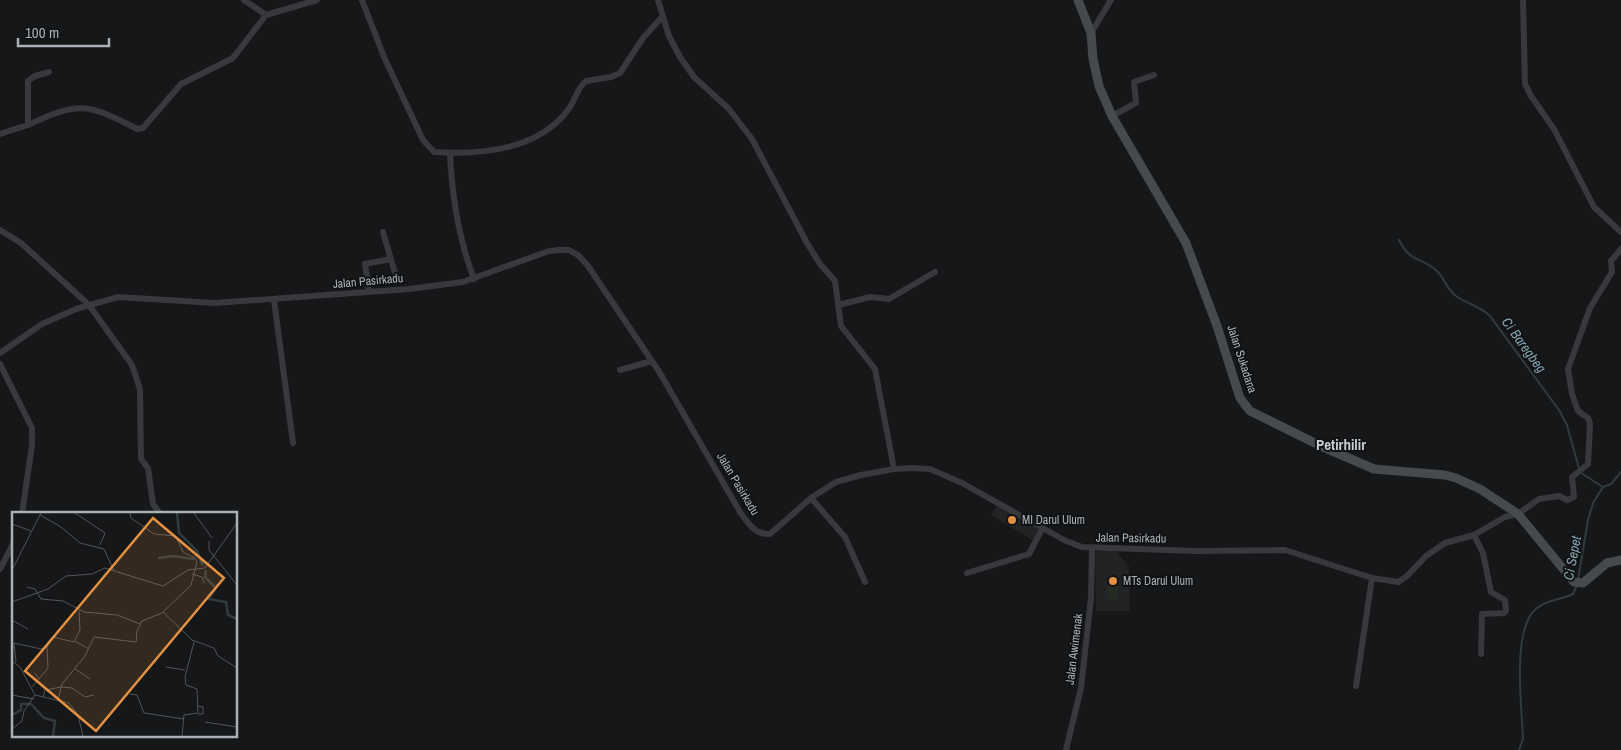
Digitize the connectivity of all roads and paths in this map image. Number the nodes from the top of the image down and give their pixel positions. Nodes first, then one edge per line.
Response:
1 (244, 0) edge
2 (317, 0) edge
3 (362, 0) edge
4 (658, 0) edge
5 (1078, 0) edge
6 (1111, 0) edge
7 (1523, 0) edge
8 (266, 15) junction
9 (662, 17) junction
10 (1092, 33) junction
11 (49, 72) dead end
12 (1154, 75) dead end
13 (1112, 116) junction
14 (28, 125) junction
15 (0, 134) edge
16 (450, 153) junction
17 (0, 230) edge
18 (383, 232) dead end
19 (1621, 232) edge
20 (1621, 249) edge
21 (391, 258) junction
22 (936, 272) dead end
23 (395, 273) dead end
24 (474, 279) junction
25 (369, 292) junction
26 (274, 300) junction
27 (89, 305) junction
28 (838, 305) junction
29 (0, 353) edge
30 (652, 361) junction
31 (0, 364) edge
32 (620, 370) dead end
33 (293, 443) dead end
34 (894, 468) junction
35 (811, 498) junction
36 (22, 512) edge
37 (159, 512) edge
38 (1518, 514) junction
39 (1043, 527) junction
40 (1474, 535) junction
41 (12, 546) edge
42 (1092, 549) junction
43 (1621, 560) edge
44 (0, 569) edge
45 (966, 573) dead end
46 (1372, 578) junction
47 (865, 582) dead end
48 (1481, 654) dead end
49 (1356, 686) dead end
50 (1066, 750) edge

1 - 8 street
2 - 8 street
3 - 16 street
4 - 9 street
5 - 10 main road, Jalan Sukadana
6 - 10 street
7 - 19 street
8 - 14 street
9 - 16 street
9 - 28 street
10 - 13 main road, Jalan Sukadana
11 - 14 street
12 - 13 street
13 - 38 main road, Jalan Sukadana
14 - 15 street
16 - 24 street
17 - 27 street
18 - 21 street
20 - 38 street, Jalan Pasirkadu
21 - 23 street
21 - 25 street
22 - 28 street
24 - 25 street, Jalan Pasirkadu
24 - 30 street, Jalan Pasirkadu
25 - 26 street, Jalan Pasirkadu
26 - 27 street, Jalan Pasirkadu
26 - 33 street
27 - 29 street, Jalan Pasirkadu
27 - 37 street
28 - 34 street
30 - 32 street
30 - 35 street, Jalan Pasirkadu
31 - 36 street
34 - 35 street, Jalan Pasirkadu
34 - 39 street, Jalan Pasirkadu
35 - 47 street
38 - 40 street, Jalan Pasirkadu
38 - 43 main road, Jalan Sukadana
39 - 42 street, Jalan Pasirkadu
39 - 45 street
40 - 46 street, Jalan Pasirkadu
40 - 48 street
41 - 44 street
42 - 46 street, Jalan Pasirkadu
42 - 50 street, Jalan Awimenak
46 - 49 street

